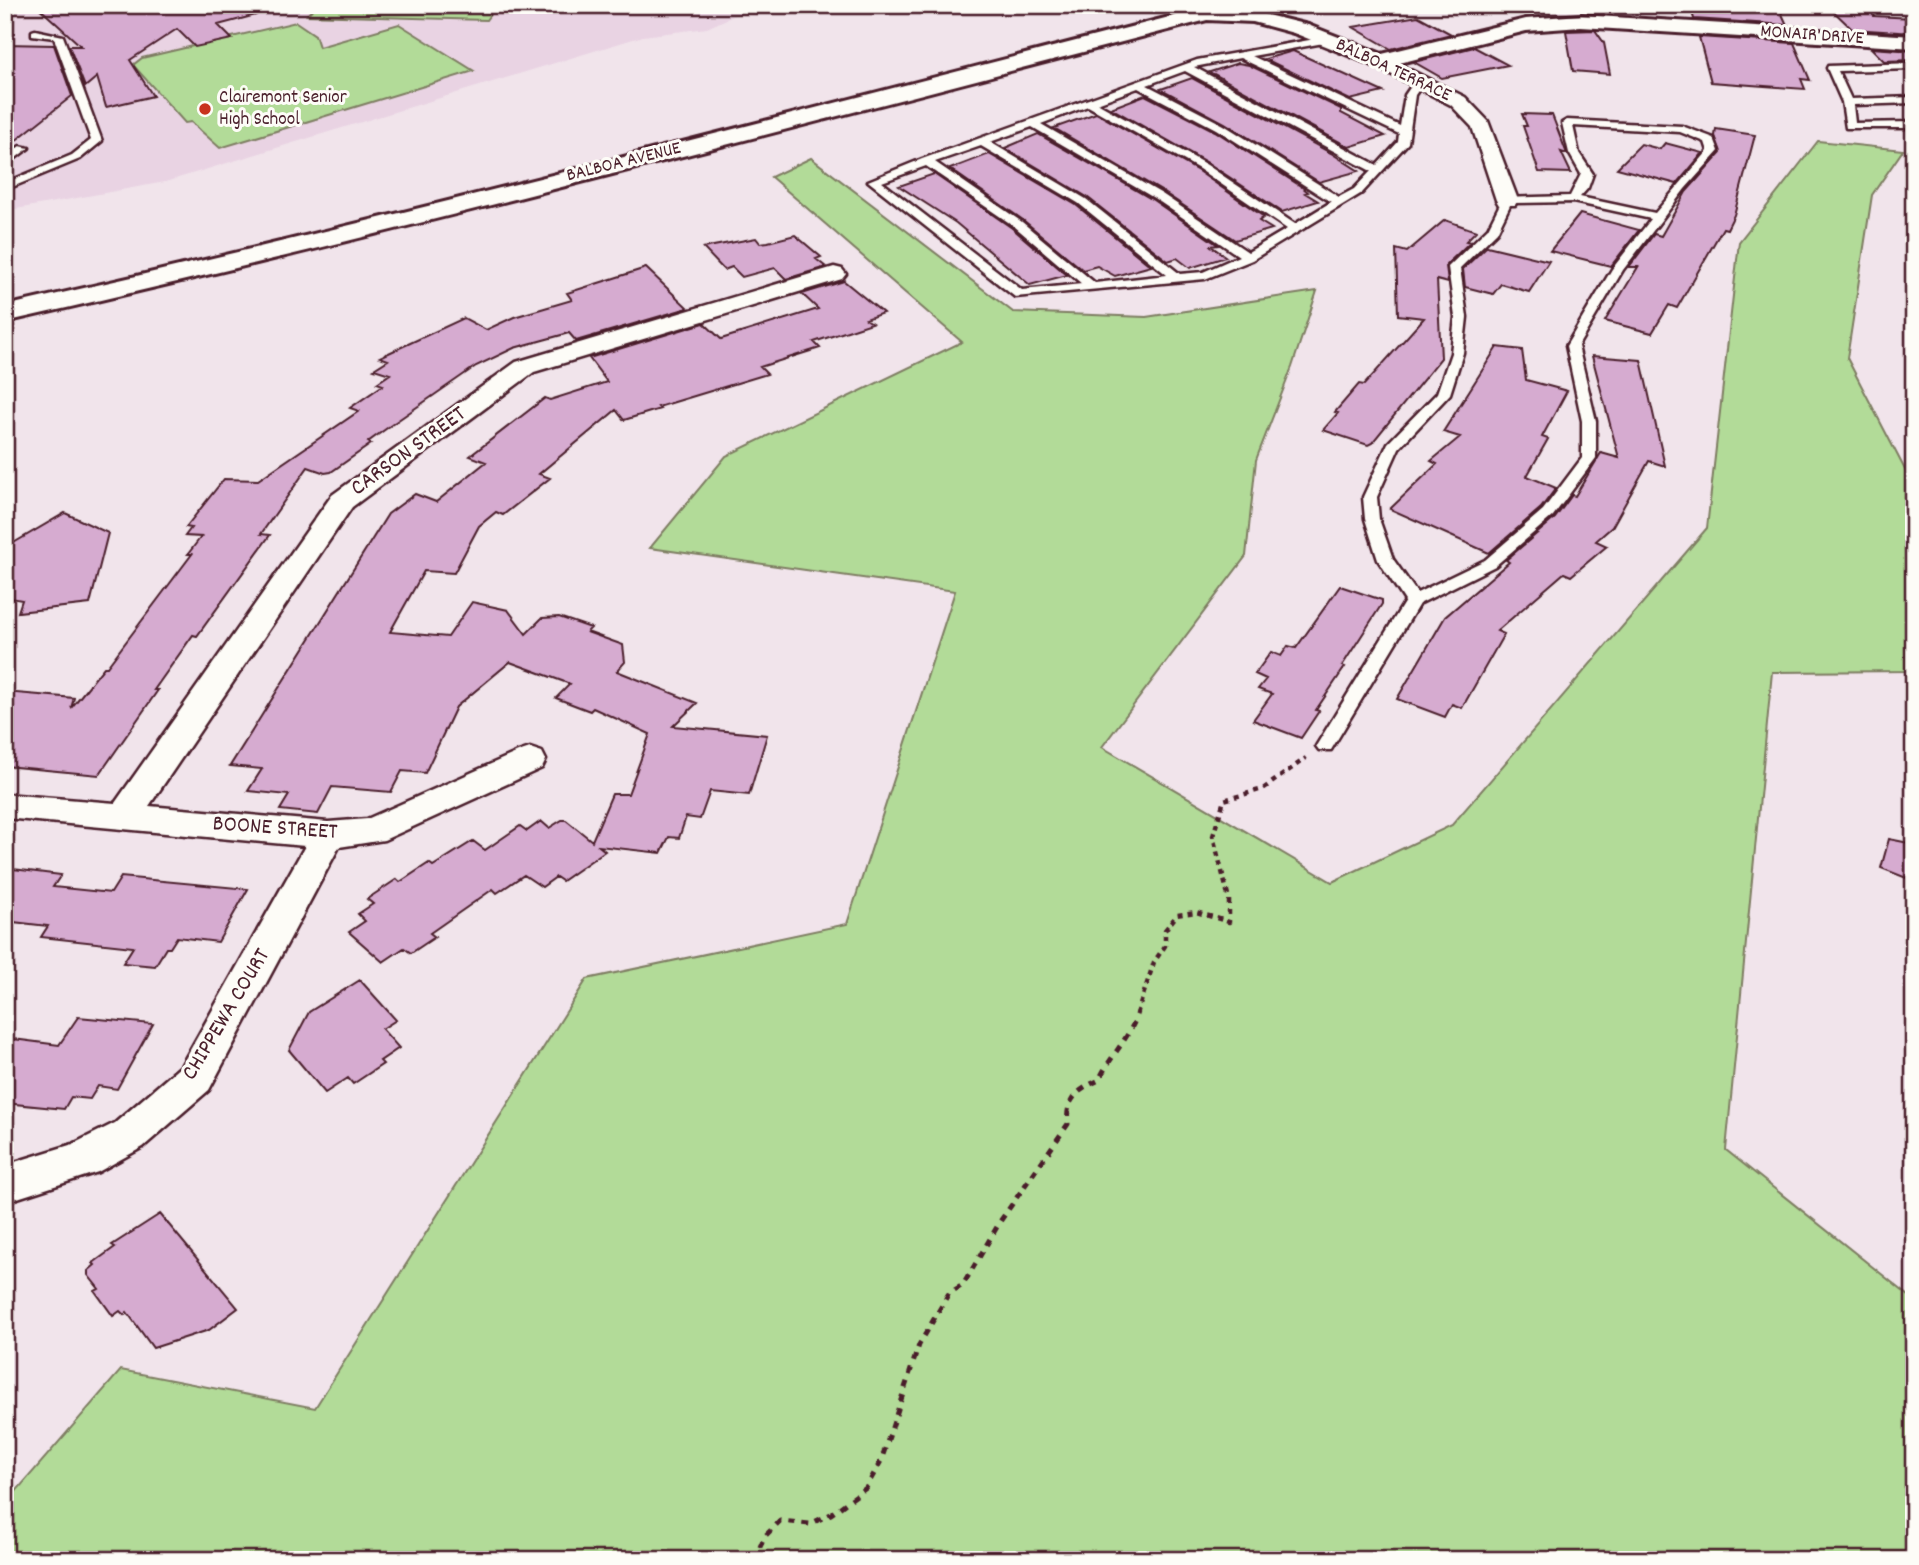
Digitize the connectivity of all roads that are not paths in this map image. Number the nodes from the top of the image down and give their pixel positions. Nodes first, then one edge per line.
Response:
1 (1194, 5) edge
2 (1241, 5) edge
3 (1280, 5) edge
4 (1301, 29) junction
5 (35, 33) dead end
6 (1127, 35) junction
7 (1326, 40) junction
8 (1914, 42) edge
9 (1240, 54) junction
10 (1380, 61) junction
11 (1914, 65) edge
12 (1186, 67) junction
13 (1420, 81) junction
14 (1140, 85) junction
15 (1914, 100) edge
16 (1847, 102) junction
17 (1090, 103) junction
18 (1034, 124) junction
19 (1914, 125) edge
20 (1404, 132) junction
21 (982, 142) junction
22 (24, 148) dead end
23 (926, 161) junction
24 (5, 163) edge
25 (1378, 170) junction
26 (5, 187) edge
27 (1573, 199) junction
28 (1507, 200) junction
29 (1339, 202) junction
30 (1658, 217) junction
31 (1294, 228) junction
32 (1248, 257) junction
33 (834, 274) dead end
34 (1178, 278) junction
35 (1093, 287) junction
36 (5, 293) edge
37 (5, 314) edge
38 (1413, 601) junction
39 (1325, 746) road end
40 (530, 760) dead end
41 (5, 806) edge
42 (124, 817) junction
43 (328, 835) junction
44 (5, 1184) edge

1 - 36 main road, BALBOA AVENUE
2 - 6 main road, BALBOA AVENUE
3 - 4 main road
4 - 6 main road
4 - 7 main road, BALBOA TERRACE
5 - 26 lane
6 - 37 main road, BALBOA AVENUE
7 - 9 lane
7 - 10 main road, BALBOA TERRACE
8 - 10 main road, MONAIR DRIVE
9 - 12 lane
9 - 20 lane
10 - 13 street, BALBOA TERRACE
11 - 16 lane
12 - 14 lane
12 - 25 lane
13 - 20 lane
13 - 28 street, BALBOA TERRACE
14 - 17 lane
14 - 29 lane
15 - 16 lane
16 - 19 lane
17 - 18 lane
17 - 31 lane
18 - 21 lane
18 - 32 lane
20 - 25 lane
21 - 23 lane
21 - 34 lane
22 - 24 lane
23 - 35 lane
23 - 35 lane
25 - 29 lane
27 - 28 lane
27 - 30 lane
27 - 30 lane
28 - 38 lane
29 - 31 lane
30 - 38 lane
31 - 32 lane
32 - 34 lane
33 - 42 street, CARSON STREET
34 - 35 lane
38 - 39 lane
40 - 43 street, BOONE STREET
41 - 42 street, BOONE STREET
42 - 43 street, BOONE STREET
43 - 44 street, CHIPPEWA COURT

